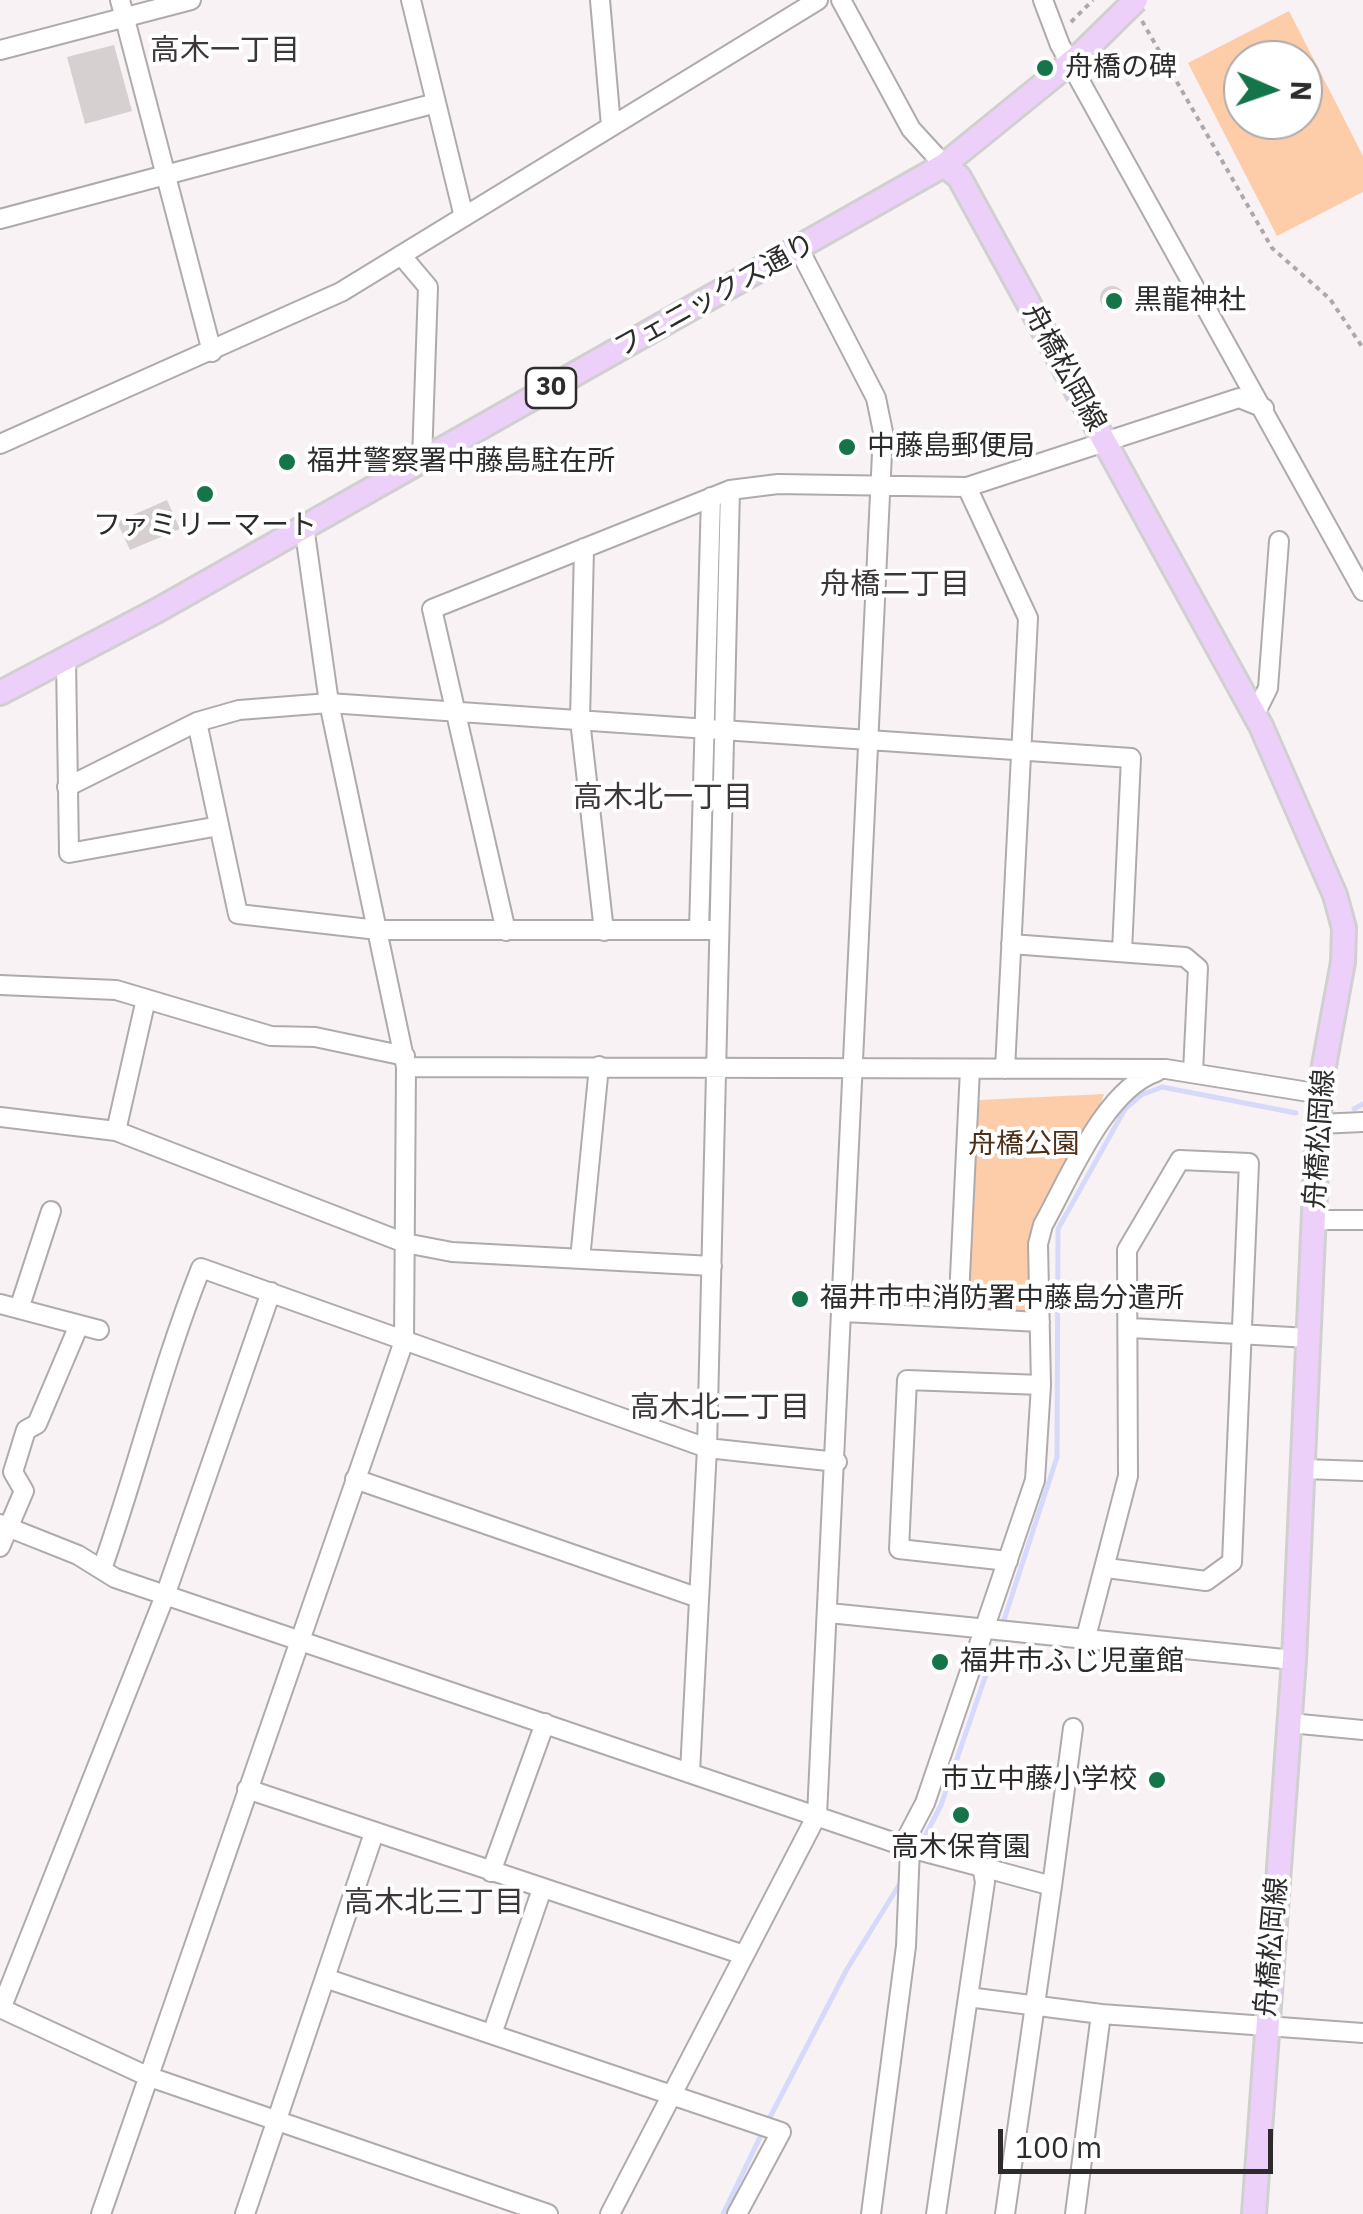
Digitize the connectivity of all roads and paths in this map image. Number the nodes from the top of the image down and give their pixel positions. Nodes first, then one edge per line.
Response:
1 (191, 0) edge
2 (411, 0) edge
3 (600, 0) edge
4 (818, 0) edge
5 (840, 0) edge
6 (1043, 0) edge
7 (1093, 0) edge
8 (1137, 7) edge
9 (122, 9) edge
10 (1057, 36) junction
11 (0, 50) edge
12 (1077, 58) junction
13 (436, 103) junction
14 (611, 126) junction
15 (944, 164) junction
16 (166, 176) junction
17 (464, 217) junction
18 (0, 220) edge
19 (799, 249) junction
20 (402, 255) junction
21 (1363, 348) edge
22 (212, 352) junction
23 (1264, 408) junction
24 (1103, 440) junction
25 (0, 444) edge
26 (422, 460) junction
27 (880, 485) junction
28 (966, 487) junction
29 (730, 490) junction
30 (711, 497) junction
31 (304, 526) junction
32 (1279, 541) dead end
33 (584, 548) junction
34 (1363, 592) edge
35 (66, 660) junction
36 (0, 693) edge
37 (329, 703) junction
38 (454, 712) junction
39 (1255, 714) junction
40 (580, 720) junction
41 (197, 722) junction
42 (704, 728) junction
43 (724, 729) junction
44 (867, 740) junction
45 (1020, 750) junction
46 (67, 787) junction
47 (219, 826) junction
48 (378, 930) junction
49 (699, 930) junction
50 (719, 930) junction
51 (506, 931) junction
52 (604, 931) junction
53 (1011, 944) junction
54 (1122, 951) junction
55 (0, 985) edge
56 (146, 999) junction
57 (406, 1061) junction
58 (715, 1065) junction
59 (599, 1066) junction
60 (854, 1068) junction
61 (970, 1069) junction
62 (1005, 1069) junction
63 (1166, 1069) junction
64 (1193, 1072) junction
65 (1321, 1094) junction
66 (0, 1118) edge
67 (1363, 1122) edge
68 (1318, 1124) junction
69 (116, 1131) junction
70 (50, 1212) dead end
71 (1314, 1220) junction
72 (1363, 1220) edge
73 (405, 1243) junction
74 (580, 1259) junction
75 (712, 1266) junction
76 (272, 1292) junction
77 (0, 1304) edge
78 (19, 1309) junction
79 (844, 1312) junction
80 (958, 1318) junction
81 (1040, 1322) junction
82 (79, 1325) junction
83 (1131, 1328) junction
84 (99, 1330) dead end
85 (1241, 1334) junction
86 (1308, 1338) junction
87 (404, 1340) junction
88 (1040, 1385) junction
89 (708, 1448) junction
90 (837, 1462) junction
91 (1302, 1469) junction
92 (1363, 1471) edge
93 (355, 1479) junction
94 (4, 1526) edge
95 (0, 1548) edge
96 (1008, 1561) junction
97 (1106, 1568) junction
98 (102, 1569) junction
99 (166, 1593) junction
100 (700, 1598) junction
101 (829, 1613) junction
102 (985, 1626) junction
103 (1086, 1638) junction
104 (299, 1640) junction
105 (1294, 1660) junction
106 (545, 1722) junction
107 (1290, 1723) junction
108 (1073, 1728) dead end
109 (1363, 1730) edge
110 (690, 1772) junction
111 (247, 1789) junction
112 (818, 1815) junction
113 (374, 1834) junction
114 (906, 1847) junction
115 (982, 1866) junction
116 (491, 1872) junction
117 (1052, 1886) junction
118 (542, 1889) junction
119 (744, 1955) junction
120 (326, 1978) junction
121 (968, 1997) junction
122 (1035, 2007) junction
123 (0, 2008) edge
124 (1101, 2014) junction
125 (1266, 2029) junction
126 (1363, 2032) edge
127 (492, 2034) junction
128 (148, 2076) junction
129 (672, 2094) junction
130 (278, 2120) junction
131 (101, 2214) edge
132 (245, 2214) edge
133 (548, 2214) edge
134 (610, 2214) edge
135 (737, 2214) edge
136 (871, 2214) edge
137 (936, 2214) edge
138 (1005, 2214) edge
139 (1075, 2214) edge
140 (1254, 2214) edge

1 - 9 street
2 - 13 street
3 - 14 street
4 - 14 street
5 - 15 street
6 - 10 street
7 - 10 path
8 - 12 main road, フェニックス通り / 30, bridge
8 - 21 path
9 - 11 street
9 - 16 street
10 - 12 street
12 - 15 main road, フェニックス通り / 30
12 - 23 street
13 - 16 street
13 - 17 street
14 - 17 street
15 - 19 main road, フェニックス通り / 30
15 - 24 main road, 舟橋松岡線
16 - 18 street
16 - 22 street
17 - 20 street
19 - 26 main road, フェニックス通り / 30
19 - 27 street
20 - 22 street
20 - 26 street
22 - 25 street
23 - 24 street
23 - 34 street
24 - 28 street
24 - 39 main road, 舟橋松岡線
26 - 31 main road, フェニックス通り / 30
27 - 28 street
27 - 29 street
27 - 44 street
28 - 45 street
29 - 30 street
29 - 43 street
30 - 33 street
30 - 42 street
31 - 35 main road, フェニックス通り / 30
31 - 37 street
32 - 39 street
33 - 38 street
33 - 40 street
35 - 36 main road, フェニックス通り / 30
35 - 46 street
37 - 38 street
37 - 41 street
37 - 48 street
38 - 40 street
38 - 51 street
39 - 65 main road, 舟橋松岡線
40 - 42 street
40 - 52 street
41 - 46 street
41 - 47 street
42 - 43 street
42 - 49 street
43 - 44 street
43 - 50 street
44 - 45 street
44 - 60 street
45 - 53 street
45 - 54 street
46 - 47 street
47 - 48 street
48 - 51 street
48 - 57 street
49 - 50 street
49 - 52 street
50 - 58 street
51 - 52 street
53 - 54 street
53 - 62 street
54 - 64 street
55 - 56 street
56 - 57 street
56 - 69 street
57 - 59 street
57 - 73 street
58 - 59 street
58 - 60 street
58 - 75 street
59 - 74 street
60 - 61 street
60 - 79 street
61 - 62 street
61 - 80 street
62 - 63 street
63 - 64 street
63 - 81 street
64 - 65 street
65 - 68 main road, 舟橋松岡線
66 - 69 street
67 - 68 street
68 - 71 main road, 舟橋松岡線
69 - 73 street
70 - 78 street
71 - 72 street
71 - 86 main road, 舟橋松岡線
73 - 74 street
73 - 87 street
74 - 75 street
75 - 89 street
76 - 87 street
76 - 98 street
76 - 99 street
77 - 78 street
78 - 82 street
79 - 80 street
79 - 90 street
80 - 81 street
81 - 88 street
82 - 84 street
82 - 94 street
83 - 85 street
83 - 85 street
83 - 97 street
85 - 86 street
85 - 97 street
86 - 91 main road, 舟橋松岡線
87 - 89 street
87 - 93 street
88 - 96 street
88 - 96 street
89 - 90 street
89 - 100 street
90 - 101 street
91 - 92 street
91 - 105 main road, 舟橋松岡線
93 - 100 street
93 - 104 street
94 - 95 street
94 - 98 street
96 - 102 street
97 - 103 street
98 - 99 street
99 - 104 street
99 - 123 street
100 - 110 street
101 - 102 street
101 - 112 street
102 - 103 street
102 - 114 street
103 - 105 street
104 - 106 street
104 - 111 street
105 - 107 main road, 舟橋松岡線
106 - 110 street
106 - 116 street
107 - 109 street
107 - 125 main road, 舟橋松岡線
108 - 117 street
110 - 112 street
111 - 113 street
111 - 128 street
112 - 114 street
112 - 119 street
113 - 116 street
113 - 120 street
114 - 115 street
114 - 136 street
115 - 117 street
115 - 121 street
116 - 118 street
117 - 122 street
118 - 119 street
118 - 127 street
119 - 129 street
120 - 127 street
120 - 130 street
121 - 122 street
121 - 137 street
122 - 124 street
122 - 138 street
123 - 128 street
124 - 125 street
124 - 139 street
125 - 126 street
125 - 140 main road, 舟橋松岡線
127 - 129 street
128 - 130 street
128 - 131 street
129 - 134 street
129 - 135 street
130 - 132 street
130 - 133 street

